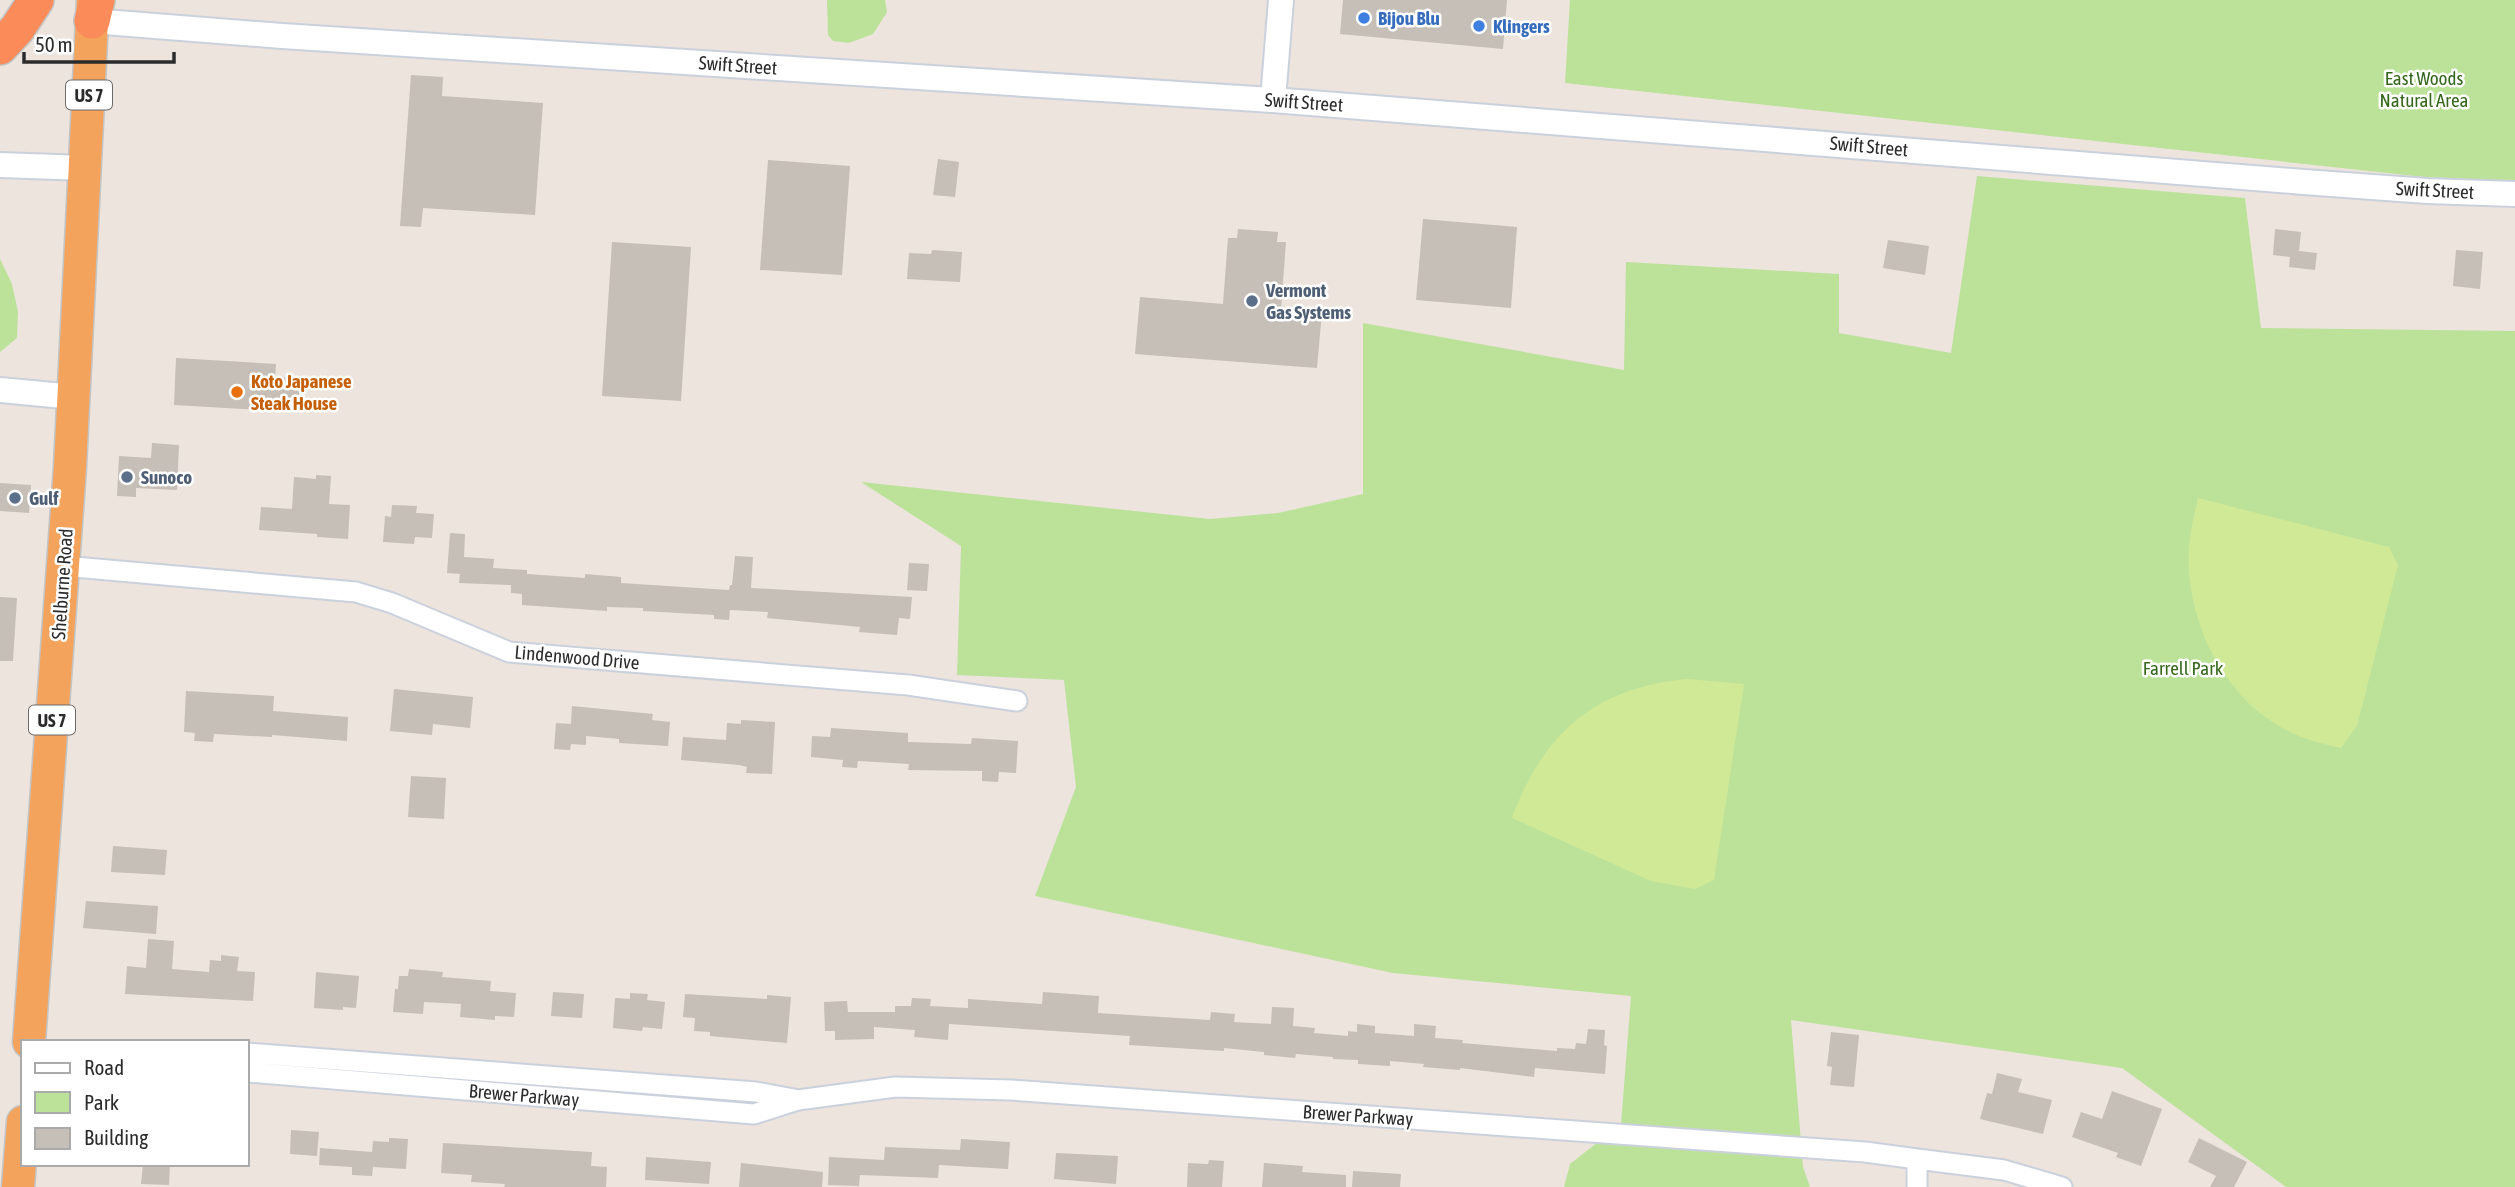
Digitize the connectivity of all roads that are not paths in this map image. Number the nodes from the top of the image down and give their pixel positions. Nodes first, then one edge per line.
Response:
1 (36, 0) edge
2 (1281, 0) edge
3 (94, 7) edge
4 (0, 47) edge
5 (1273, 100) junction
6 (0, 165) edge
7 (85, 168) junction
8 (2515, 194) edge
9 (0, 390) edge
10 (74, 397) junction
11 (63, 566) junction
12 (1017, 701) dead end
13 (29, 1040) edge
14 (248, 1053) edge
15 (248, 1072) edge
16 (798, 1100) junction
17 (21, 1148) edge
18 (1917, 1159) junction
19 (18, 1187) edge
20 (1917, 1187) edge
21 (2062, 1187) edge

1 - 4 highway
2 - 5 street
3 - 5 street, Swift Street
3 - 7 highway, Shelburne Road / US 7
5 - 8 street, Swift Street
6 - 7 street
7 - 10 highway, Shelburne Road / US 7
9 - 10 street
10 - 11 highway, Shelburne Road / US 7
11 - 12 street, Lindenwood Drive
11 - 13 highway, Shelburne Road / US 7
14 - 16 street, Brewer Parkway
15 - 16 street, Brewer Parkway
16 - 18 street, Brewer Parkway
17 - 19 highway
18 - 20 street
18 - 21 street, Brewer Parkway

